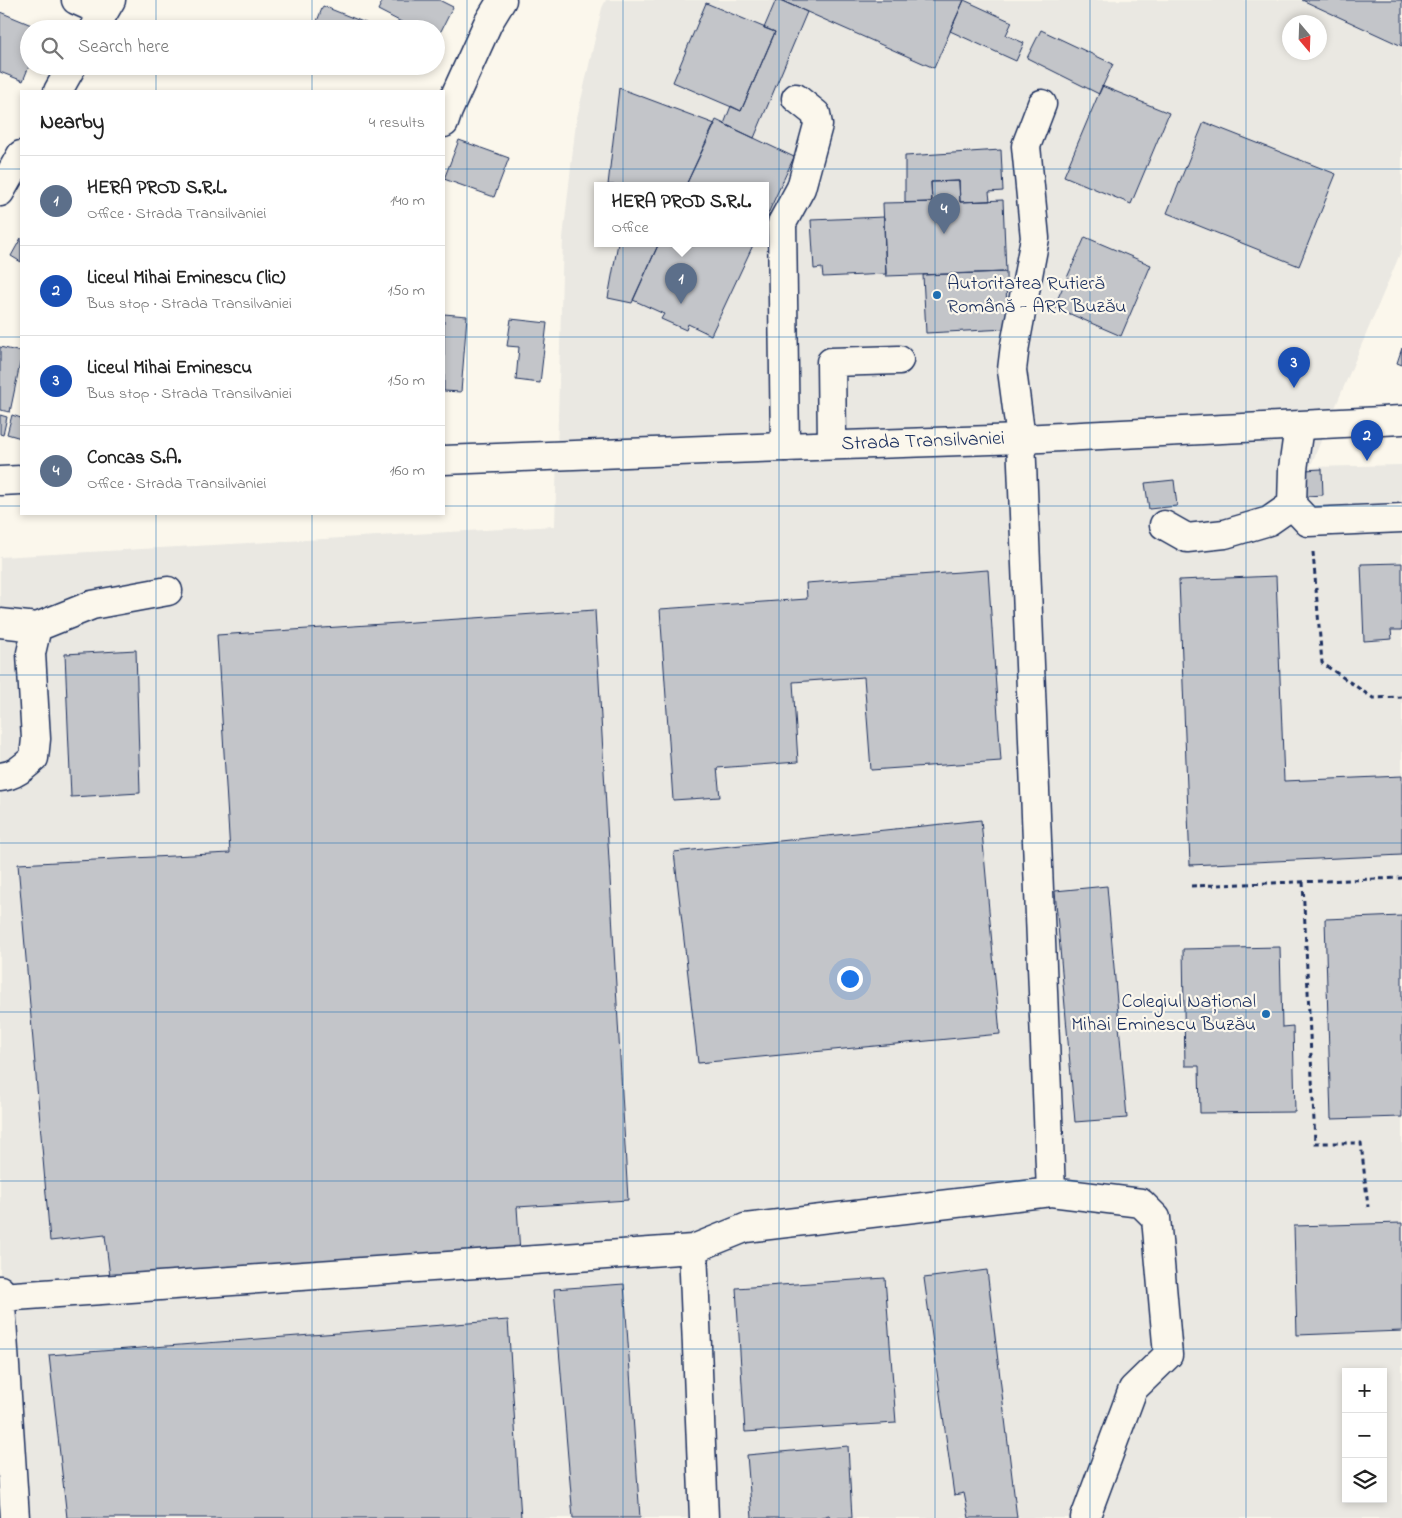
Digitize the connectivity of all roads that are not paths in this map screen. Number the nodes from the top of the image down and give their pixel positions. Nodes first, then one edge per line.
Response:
1 (76, 0) edge
2 (502, 0) edge
3 (103, 14) edge
4 (67, 75) edge
5 (59, 90) edge
6 (796, 98) dead end
7 (1042, 104) dead end
8 (445, 121) edge
9 (20, 157) edge
10 (0, 192) edge
11 (899, 360) dead end
12 (1402, 420) edge
13 (1299, 426) junction
14 (1021, 439) junction
15 (832, 445) junction
16 (785, 447) junction
17 (445, 460) edge
18 (20, 480) edge
19 (0, 481) edge
20 (1300, 513) junction
21 (1402, 518) edge
22 (1164, 525) dead end
23 (168, 591) dead end
24 (0, 623) edge
25 (37, 627) junction
26 (0, 777) edge
27 (1051, 1192) junction
28 (693, 1249) junction
29 (0, 1290) edge
30 (0, 1297) edge
31 (15, 1518) edge
32 (704, 1518) edge
33 (1085, 1518) edge

1 - 3 main road
2 - 8 main road
4 - 5 main road
6 - 16 main road
7 - 14 main road
9 - 10 main road
11 - 15 main road
12 - 13 main road, Strada Transilvaniei
13 - 14 main road, Strada Transilvaniei
13 - 20 main road
14 - 15 main road, Strada Transilvaniei
14 - 27 main road
15 - 16 main road, Strada Transilvaniei
16 - 17 main road, Strada Transilvaniei
18 - 19 main road
20 - 21 main road
20 - 22 main road
23 - 25 main road
24 - 25 main road
25 - 26 main road
27 - 28 main road
27 - 33 main road
28 - 30 main road
28 - 32 main road
29 - 30 main road
30 - 31 main road

